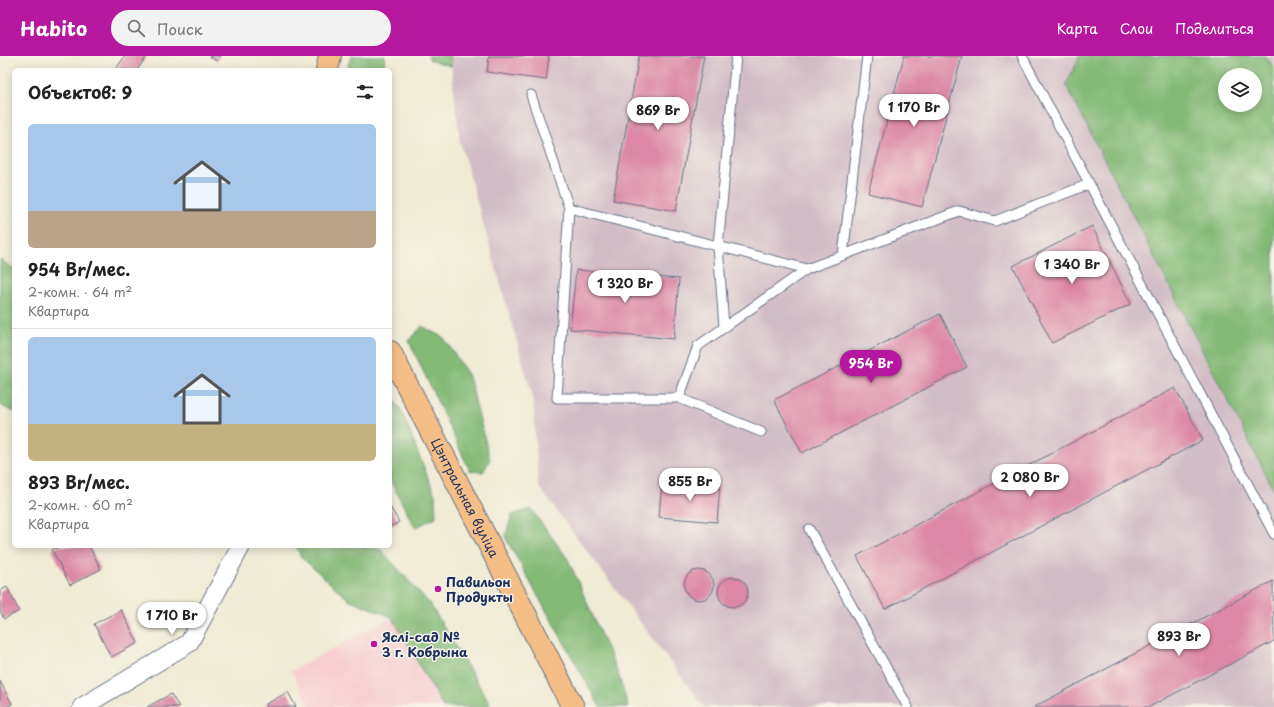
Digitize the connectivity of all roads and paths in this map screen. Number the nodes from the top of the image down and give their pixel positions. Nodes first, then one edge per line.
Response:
1 (330, 56) edge
2 (736, 56) edge
3 (867, 56) edge
4 (1022, 56) edge
5 (327, 68) edge
6 (530, 95) dead end
7 (1089, 184) junction
8 (569, 208) junction
9 (718, 246) junction
10 (843, 255) junction
11 (807, 269) junction
12 (724, 327) junction
13 (392, 356) edge
14 (679, 398) junction
15 (761, 432) dead end
16 (809, 530) dead end
17 (1274, 534) edge
18 (240, 548) edge
19 (82, 707) edge
20 (573, 707) edge
21 (908, 707) edge

1 - 5 main road
2 - 9 lane
3 - 10 lane
4 - 7 lane
6 - 8 lane
7 - 10 lane
7 - 17 lane
8 - 9 lane
8 - 14 lane
9 - 11 lane
9 - 12 lane
10 - 11 lane
11 - 12 lane
12 - 14 lane
13 - 20 main road, Цэнтральная вуліца
14 - 15 lane
16 - 21 lane
18 - 19 street

